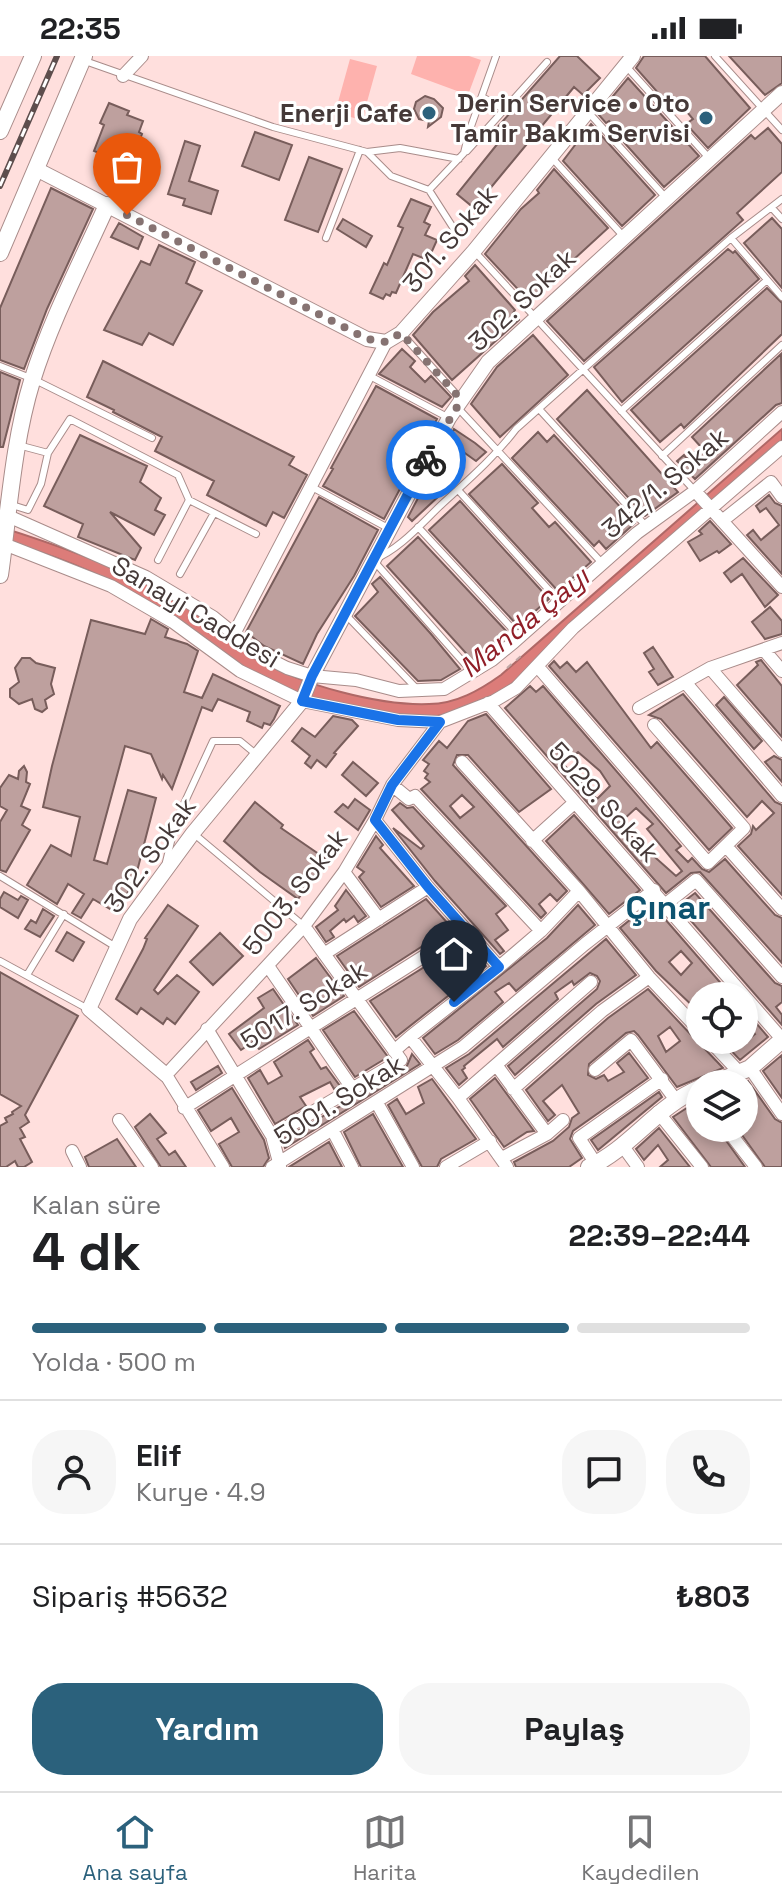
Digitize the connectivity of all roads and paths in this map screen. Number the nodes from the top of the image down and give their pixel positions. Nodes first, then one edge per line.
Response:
1 (33, 56) edge
2 (142, 56) edge
3 (496, 56) edge
4 (715, 56) edge
5 (83, 58) edge
6 (629, 61) edge
7 (547, 62) dead end
8 (123, 76) junction
9 (17, 91) junction
10 (782, 93) edge
11 (482, 97) junction
12 (0, 109) edge
13 (504, 109) junction
14 (763, 109) junction
15 (587, 111) junction
16 (782, 130) edge
17 (0, 131) edge
18 (364, 151) junction
19 (461, 156) junction
20 (550, 157) junction
21 (711, 160) junction
22 (36, 169) junction
23 (429, 190) junction
24 (667, 199) junction
25 (782, 199) edge
26 (107, 205) junction
27 (772, 208) junction
28 (782, 219) edge
29 (454, 229) dead end
30 (326, 238) dead end
31 (625, 238) junction
32 (731, 238) junction
33 (474, 251) junction
34 (0, 253) edge
35 (767, 280) junction
36 (782, 297) edge
37 (536, 319) junction
38 (401, 333) junction
39 (386, 342) junction
40 (782, 345) edge
41 (0, 366) edge
42 (583, 371) junction
43 (368, 375) junction
44 (33, 379) junction
45 (539, 409) junction
46 (621, 411) junction
47 (782, 412) edge
48 (453, 413) junction
49 (152, 438) dead end
50 (18, 445) junction
51 (782, 447) edge
52 (499, 451) junction
53 (48, 453) junction
54 (662, 456) junction
55 (782, 471) edge
56 (6, 481) edge
57 (771, 482) junction
58 (310, 486) junction
59 (458, 490) junction
60 (695, 491) junction
61 (782, 497) edge
62 (189, 500) junction
63 (709, 506) junction
64 (8, 513) junction
65 (214, 513) junction
66 (722, 521) junction
67 (646, 526) junction
68 (418, 527) junction
69 (389, 528) junction
70 (256, 534) dead end
71 (5, 543) junction
72 (158, 560) dead end
73 (373, 560) junction
74 (603, 564) junction
75 (180, 574) dead end
76 (0, 575) edge
77 (782, 587) edge
78 (559, 601) junction
79 (345, 614) junction
80 (234, 634) junction
81 (520, 636) junction
82 (782, 643) edge
83 (764, 650) junction
84 (521, 656) dead end
85 (538, 667) junction
86 (507, 668) dead end
87 (710, 668) junction
88 (782, 671) edge
89 (472, 672) junction
90 (312, 676) junction
91 (685, 682) junction
92 (418, 690) junction
93 (302, 701) junction
94 (488, 703) junction
95 (639, 708) dead end
96 (440, 722) junction
97 (654, 725) dead end
98 (782, 751) edge
99 (257, 755) junction
100 (462, 762) dead end
101 (392, 785) junction
102 (782, 796) edge
103 (574, 803) junction
104 (375, 820) junction
105 (193, 833) junction
106 (532, 841) junction
107 (726, 846) junction
108 (166, 869) junction
109 (344, 872) junction
110 (2, 877) edge
111 (0, 887) edge
112 (428, 887) junction
113 (654, 890) junction
114 (579, 891) junction
115 (666, 904) junction
116 (782, 909) edge
117 (64, 914) junction
118 (379, 919) junction
119 (304, 926) junction
120 (607, 927) junction
121 (541, 931) junction
122 (448, 941) dead end
123 (117, 947) junction
124 (324, 954) junction
125 (0, 961) edge
126 (268, 966) junction
127 (499, 967) junction
128 (27, 975) junction
129 (649, 977) junction
130 (782, 977) edge
131 (591, 982) dead end
132 (356, 999) junction
133 (89, 1009) junction
134 (686, 1016) edge
135 (310, 1027) junction
136 (207, 1029) junction
137 (410, 1037) junction
138 (782, 1039) edge
139 (394, 1051) junction
140 (725, 1054) edge
141 (433, 1066) junction
142 (497, 1066) junction
143 (595, 1070) dead end
144 (744, 1070) edge
145 (746, 1070) edge
146 (166, 1075) junction
147 (233, 1075) junction
148 (662, 1079) junction
149 (758, 1086) edge
150 (352, 1088) junction
151 (513, 1089) junction
152 (686, 1095) edge
153 (458, 1098) junction
154 (675, 1099) junction
155 (377, 1103) junction
156 (184, 1108) junction
157 (658, 1112) junction
158 (782, 1114) edge
159 (119, 1120) dead end
160 (563, 1120) dead end
161 (333, 1131) junction
162 (547, 1134) junction
163 (272, 1136) junction
164 (490, 1141) junction
165 (737, 1142) edge
166 (622, 1145) junction
167 (72, 1151) dead end
168 (504, 1163) edge
169 (277, 1165) edge
170 (592, 1166) edge
171 (80, 1167) edge
172 (152, 1167) edge
173 (223, 1167) edge
174 (352, 1167) edge
175 (413, 1167) edge
176 (446, 1167) edge
177 (638, 1167) edge
178 (702, 1167) edge
179 (756, 1167) edge

1 - 9 main road
2 - 8 street
3 - 11 lane
4 - 14 lane
5 - 8 lane
5 - 22 main road
6 - 15 street, 301. Sokak
6 - 21 lane
7 - 13 lane
8 - 18 lane
9 - 12 street
9 - 17 main road
10 - 14 street, 302. Sokak
11 - 13 lane
11 - 19 lane
13 - 19 lane
14 - 16 lane
14 - 21 street, 302. Sokak
15 - 20 street, 301. Sokak
15 - 24 lane
18 - 19 lane
18 - 23 lane
18 - 30 lane
19 - 23 lane
20 - 31 lane
20 - 33 street, 301. Sokak
21 - 24 street, 302. Sokak
22 - 26 street
22 - 34 main road
23 - 29 lane
24 - 31 street, 302. Sokak
25 - 27 lane
26 - 39 street
26 - 44 main road
27 - 28 lane
27 - 32 lane
31 - 37 street, 302. Sokak
32 - 35 lane
32 - 42 lane
33 - 37 lane
33 - 38 street, 301. Sokak
35 - 36 lane
35 - 46 lane
37 - 42 lane
37 - 48 street, 302. Sokak
38 - 39 street, 301. Sokak
38 - 48 lane
39 - 43 street
40 - 54 lane
41 - 44 lane
42 - 45 lane
42 - 46 lane
43 - 48 lane
43 - 58 street
44 - 49 lane
44 - 50 main road
45 - 52 lane
45 - 67 lane
46 - 54 lane
47 - 60 street, 342/1. Sokak
48 - 52 lane
48 - 69 street, 302. Sokak
50 - 53 lane
50 - 56 main road
51 - 63 street
52 - 59 lane
52 - 74 lane
53 - 62 lane
53 - 64 lane
54 - 60 lane
55 - 57 street
56 - 64 main road
57 - 61 street
57 - 66 street
58 - 69 lane
58 - 80 street
59 - 68 lane
59 - 78 lane
60 - 63 street
60 - 67 street, 342/1. Sokak
62 - 65 lane
62 - 72 lane
63 - 66 street
63 - 85 street
64 - 71 main road
64 - 80 street, 342/1. Sokak
65 - 70 lane
65 - 75 lane
66 - 77 street
67 - 74 street, 342/1. Sokak
68 - 73 lane
68 - 81 lane
69 - 73 street, 302. Sokak
71 - 76 main road
71 - 93 street, Sanayi Caddesi
73 - 79 street, 302. Sokak
73 - 89 lane
74 - 78 street, 342/1. Sokak
78 - 81 street, 342/1. Sokak
79 - 90 street, 302. Sokak
79 - 92 lane
80 - 90 street, 342/1. Sokak
81 - 89 street, 342/1. Sokak
82 - 83 street
83 - 87 street
83 - 88 street
84 - 86 path
85 - 94 street
85 - 107 street
87 - 91 street
87 - 98 street
89 - 92 street, 342/1. Sokak
90 - 92 street, 342/1. Sokak
90 - 93 street, 302. Sokak
91 - 95 street
91 - 102 street
93 - 96 street
93 - 99 street, 302. Sokak
94 - 96 street
94 - 103 street, 5029. Sokak
96 - 101 street, 5003. Sokak
97 - 107 street
99 - 105 street, 302. Sokak
99 - 108 lane
100 - 106 street
101 - 104 street, 5003. Sokak
101 - 121 street
103 - 106 street
103 - 113 street, 5029. Sokak
104 - 109 street, 5003. Sokak
104 - 112 street
105 - 108 street, 302. Sokak
105 - 119 lane
106 - 114 street
107 - 116 street
108 - 123 street, 302. Sokak
109 - 118 street
109 - 119 street, 5003. Sokak
110 - 111 lane
110 - 117 lane
112 - 118 street
112 - 127 street
113 - 115 street, 5029. Sokak
113 - 120 street, 5001. Sokak
114 - 120 street
114 - 121 street
115 - 130 street
115 - 138 street, 5029. Sokak
117 - 123 lane
117 - 128 lane
118 - 124 street
119 - 124 street
119 - 126 street, 5003. Sokak
120 - 129 street
120 - 141 street, 5001. Sokak
121 - 127 street
122 - 132 street, 5017. Sokak
123 - 133 street, 302. Sokak
124 - 132 street
125 - 128 lane
126 - 135 street
126 - 136 street, 5003. Sokak
127 - 137 street
128 - 133 lane
129 - 134 street
129 - 151 street
131 - 142 street
132 - 135 street, 5017. Sokak
132 - 139 street
133 - 146 street
135 - 147 street, 5017. Sokak
135 - 150 street
136 - 146 street, 5003. Sokak
136 - 147 street
137 - 139 street
137 - 141 street
138 - 145 main road
139 - 150 street
140 - 144 street
141 - 153 street
141 - 155 street, 5001. Sokak
142 - 151 street
142 - 153 street
143 - 148 street
146 - 156 street
147 - 156 street, 5017. Sokak
147 - 163 street
148 - 154 street
148 - 170 street
149 - 158 street
150 - 163 street
151 - 162 street
152 - 154 main road
153 - 164 street
154 - 157 main road
155 - 161 street, 5001. Sokak
155 - 175 street
156 - 173 street
157 - 166 main road
157 - 178 street
159 - 172 street
160 - 162 street
161 - 169 street, 5001. Sokak
161 - 174 street
162 - 168 street
163 - 169 street
164 - 168 street
164 - 176 street
165 - 179 street
166 - 170 main road
166 - 177 street
167 - 171 street

